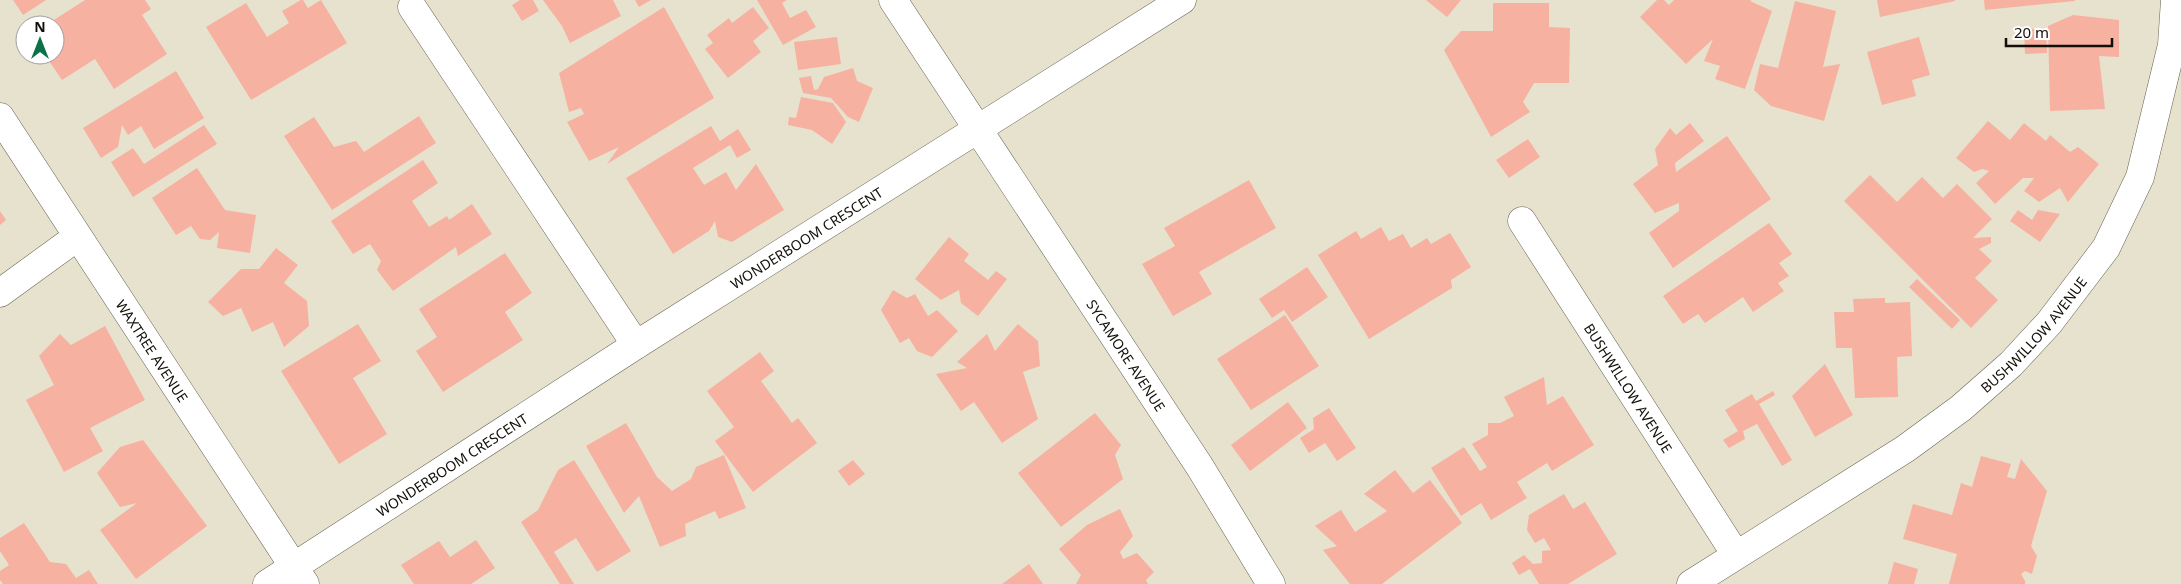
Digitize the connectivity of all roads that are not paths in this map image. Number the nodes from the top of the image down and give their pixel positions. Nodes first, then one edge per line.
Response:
1 (893, 0) edge
2 (1182, 0) edge
3 (2175, 0) edge
4 (412, 7) dead end
5 (0, 117) edge
6 (978, 129) junction
7 (1522, 221) dead end
8 (77, 237) junction
9 (0, 292) edge
10 (636, 345) junction
11 (1736, 555) junction
12 (300, 576) edge
13 (268, 584) edge
14 (1271, 584) edge
15 (1691, 584) edge

1 - 6 street
2 - 6 street, WONDERBOOM CRESCENT
3 - 11 street, BUSHWILLOW AVENUE
4 - 10 street
5 - 8 street, WAXTREE AVENUE
6 - 10 street, WONDERBOOM CRESCENT
6 - 14 street, SYCAMORE AVENUE
7 - 11 street, BUSHWILLOW AVENUE
8 - 9 street
8 - 12 street, WAXTREE AVENUE
10 - 12 street, WONDERBOOM CRESCENT
11 - 15 street, BUSHWILLOW AVENUE
12 - 13 street, WONDERBOOM CRESCENT

